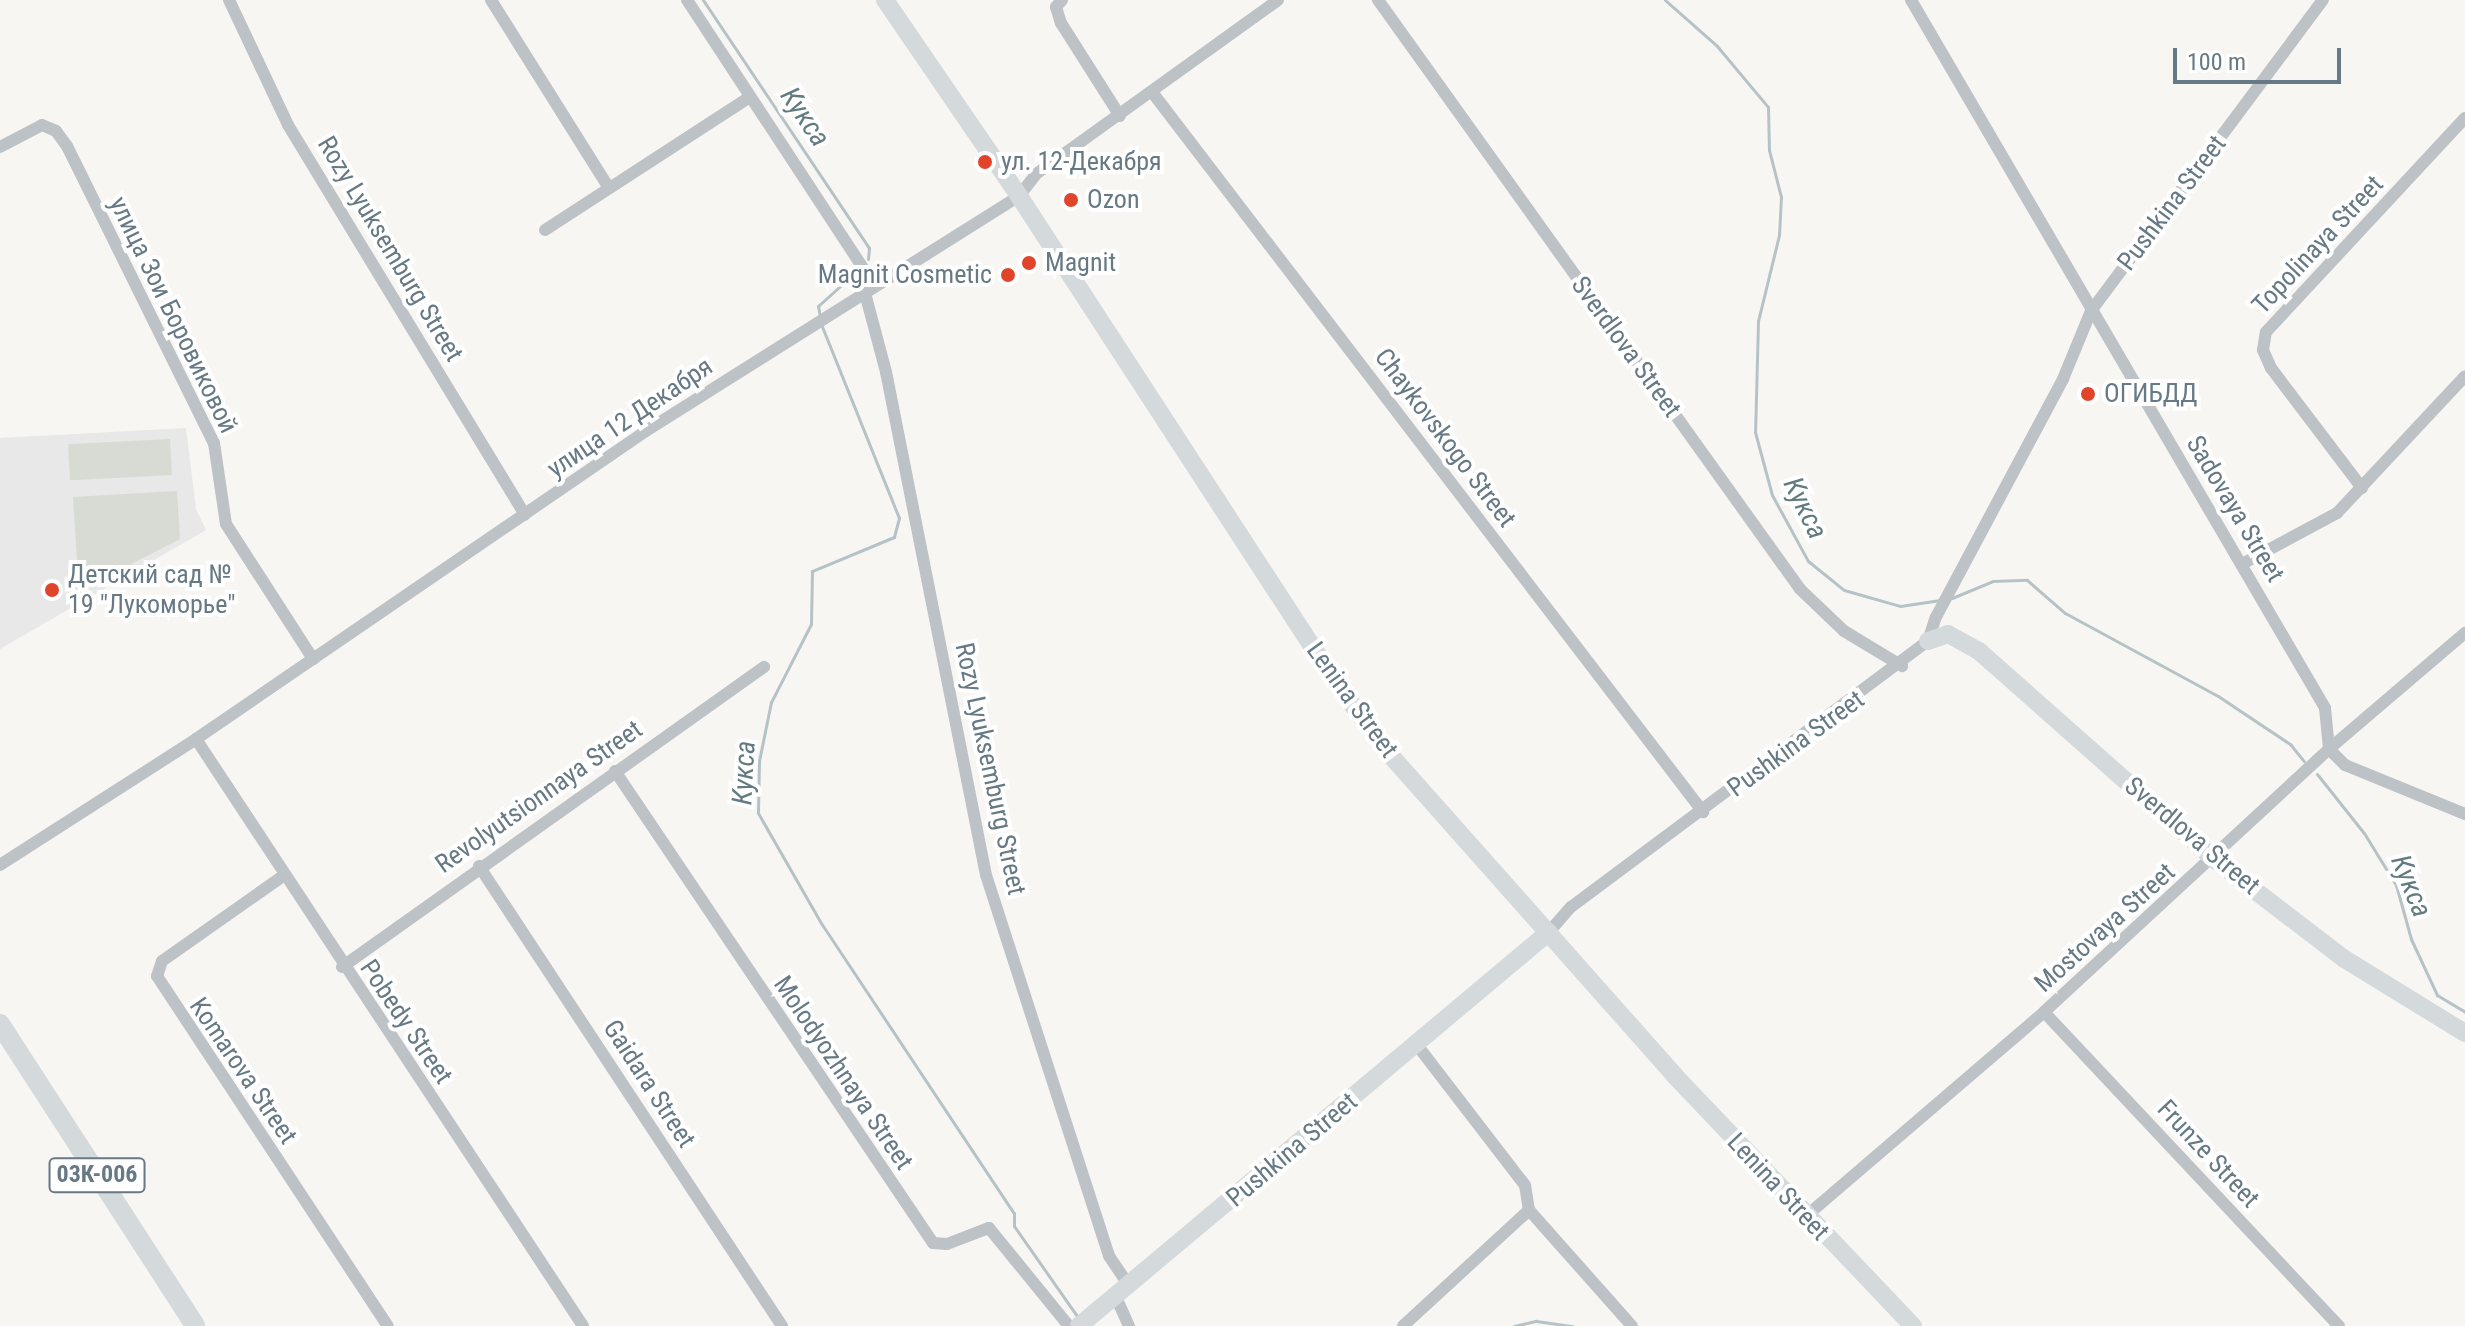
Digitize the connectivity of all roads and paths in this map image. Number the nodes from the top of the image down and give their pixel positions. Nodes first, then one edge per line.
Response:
1 (229, 0) edge
2 (491, 0) edge
3 (687, 0) edge
4 (885, 0) edge
5 (1062, 0) edge
6 (1278, 0) edge
7 (1378, 0) edge
8 (1911, 0) edge
9 (2323, 0) edge
10 (1152, 92) junction
11 (750, 97) junction
12 (1120, 116) junction
13 (2465, 118) edge
14 (0, 147) edge
15 (609, 188) junction
16 (1019, 196) junction
17 (545, 230) dead end
18 (870, 290) junction
19 (2091, 311) junction
20 (2465, 376) edge
21 (2362, 488) junction
22 (525, 515) junction
23 (2242, 564) junction
24 (2465, 633) edge
25 (1928, 641) junction
26 (313, 659) junction
27 (1902, 666) junction
28 (764, 667) dead end
29 (196, 739) junction
30 (2329, 749) junction
31 (615, 771) junction
32 (1703, 812) junction
33 (2465, 814) edge
34 (2214, 859) junction
35 (0, 865) edge
36 (479, 866) junction
37 (283, 876) junction
38 (1549, 932) junction
39 (342, 967) junction
40 (2044, 1012) junction
41 (0, 1024) edge
42 (2465, 1033) edge
43 (1417, 1045) junction
44 (1529, 1210) junction
45 (1805, 1217) junction
46 (1123, 1292) junction
47 (1083, 1323) edge
48 (195, 1326) edge
49 (388, 1326) edge
50 (583, 1326) edge
51 (782, 1326) edge
52 (1069, 1326) edge
53 (1129, 1326) edge
54 (1403, 1326) edge
55 (1632, 1326) edge
56 (1913, 1326) edge
57 (2339, 1326) edge

1 - 22 street, Rozy Lyuksemburg Street
2 - 15 street
3 - 11 street, Rozy Lyuksemburg Street
4 - 16 street, Lenina Street
5 - 12 street
6 - 10 street, улица 12 Декабря
7 - 27 street, Sverdlova Street
8 - 19 street, Sadovaya Street
9 - 19 street, Pushkina Street
10 - 12 street, улица 12 Декабря
10 - 32 street, Chaykovskogo Street
11 - 15 street
11 - 18 street, Rozy Lyuksemburg Street
12 - 16 street, улица 12 Декабря
13 - 21 street, Topolinaya Street
14 - 26 street, улица Зои Боровиковой
15 - 17 street
16 - 18 street, улица 12 Декабря
16 - 38 street, Lenina Street
18 - 22 street, улица 12 Декабря
18 - 46 street, Rozy Lyuksemburg Street
19 - 23 street, Sadovaya Street
19 - 25 street, Pushkina Street
20 - 21 street
21 - 23 street
22 - 26 street, улица 12 Декабря
23 - 30 street, Sadovaya Street
24 - 30 street, Mostovaya Street
25 - 27 street, Pushkina Street
25 - 34 street, Sverdlova Street
26 - 29 street, улица 12 Декабря
27 - 32 street, Pushkina Street
28 - 31 street, Revolyutsionnaya Street
29 - 35 street, улица 12 Декабря
29 - 37 street, Pobedy Street
30 - 33 street
30 - 34 street, Mostovaya Street
31 - 36 street, Revolyutsionnaya Street
31 - 52 street, Molodyozhnaya Street
32 - 38 street, Pushkina Street
34 - 40 street, Mostovaya Street
34 - 42 street, Sverdlova Street
36 - 39 street, Revolyutsionnaya Street
36 - 51 street, Gaidara Street
37 - 39 street, Pobedy Street
37 - 49 street, Komarova Street
38 - 43 street, Pushkina Street
38 - 45 street, Lenina Street
39 - 50 street, Pobedy Street
40 - 45 street, Mostovaya Street
40 - 57 street, Frunze Street
41 - 48 main road, 03К-006
43 - 44 street
43 - 46 street, Pushkina Street
44 - 54 street
44 - 55 street
45 - 56 street, Lenina Street
46 - 47 street, Pushkina Street
46 - 53 street, Rozy Lyuksemburg Street

